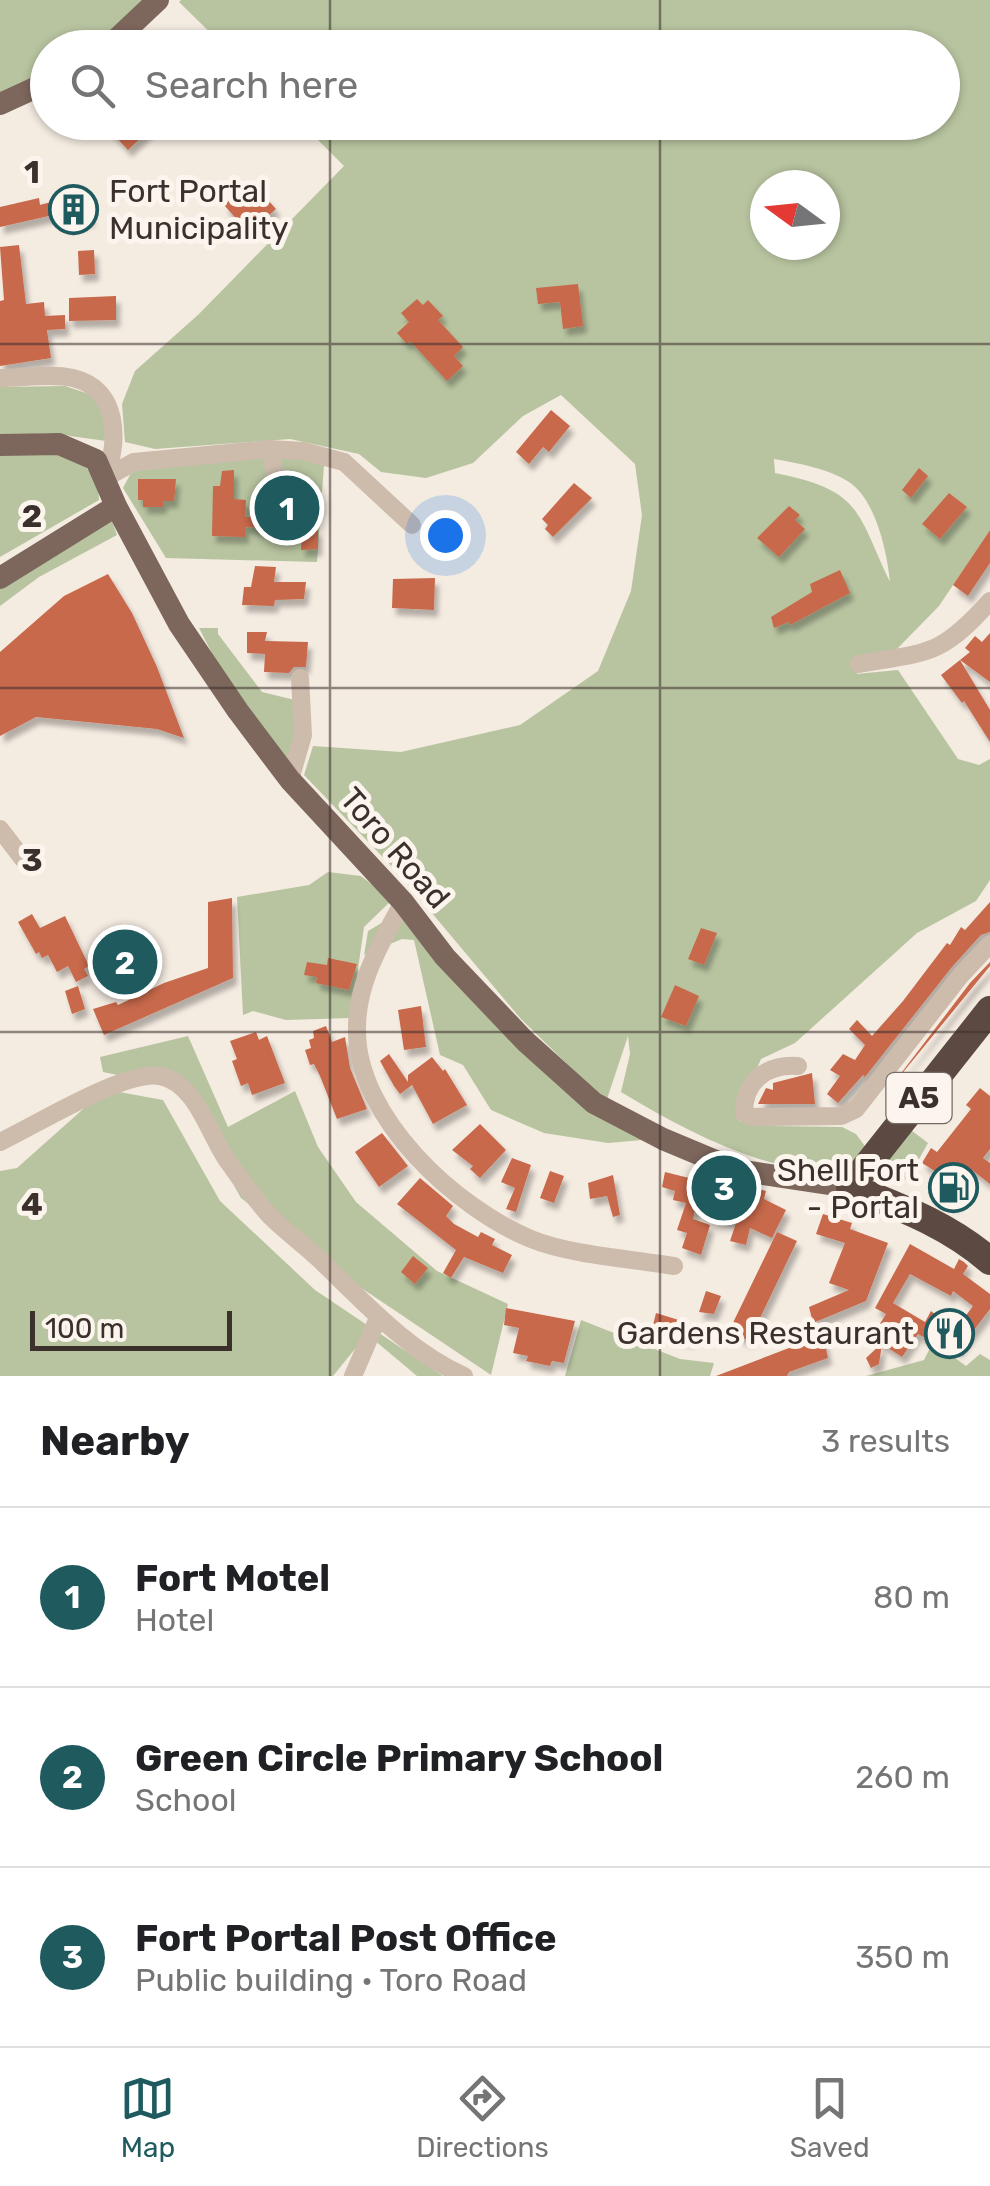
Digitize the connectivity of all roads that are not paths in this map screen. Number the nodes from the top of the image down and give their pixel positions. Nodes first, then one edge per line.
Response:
1 (158, 0) edge
2 (126, 30) edge
3 (30, 90) edge
4 (0, 104) edge
5 (0, 378) edge
6 (0, 444) edge
7 (270, 449) junction
8 (105, 478) junction
9 (299, 488) dead end
10 (116, 506) junction
11 (412, 526) dead end
12 (0, 578) edge
13 (990, 601) edge
14 (860, 664) dead end
15 (300, 678) dead end
16 (290, 780) junction
17 (0, 829) edge
18 (23, 859) dead end
19 (403, 902) junction
20 (990, 944) edge
21 (990, 1010) edge
22 (798, 1066) dead end
23 (0, 1142) edge
24 (850, 1187) junction
25 (990, 1261) edge
26 (674, 1266) dead end
27 (378, 1318) junction
28 (353, 1376) edge
29 (464, 1376) edge

1 - 2 main road
3 - 4 main road
5 - 8 street
6 - 8 main road, Toro Road
7 - 8 street
7 - 9 street
7 - 11 street
8 - 10 main road, Toro Road
10 - 12 main road
10 - 16 main road, Toro Road
13 - 14 street
15 - 16 street
16 - 19 main road, Toro Road
17 - 18 street
19 - 24 main road, Toro Road
19 - 26 street
20 - 22 street
21 - 24 highway, A5
23 - 27 street
24 - 25 highway
27 - 28 street
27 - 29 street

